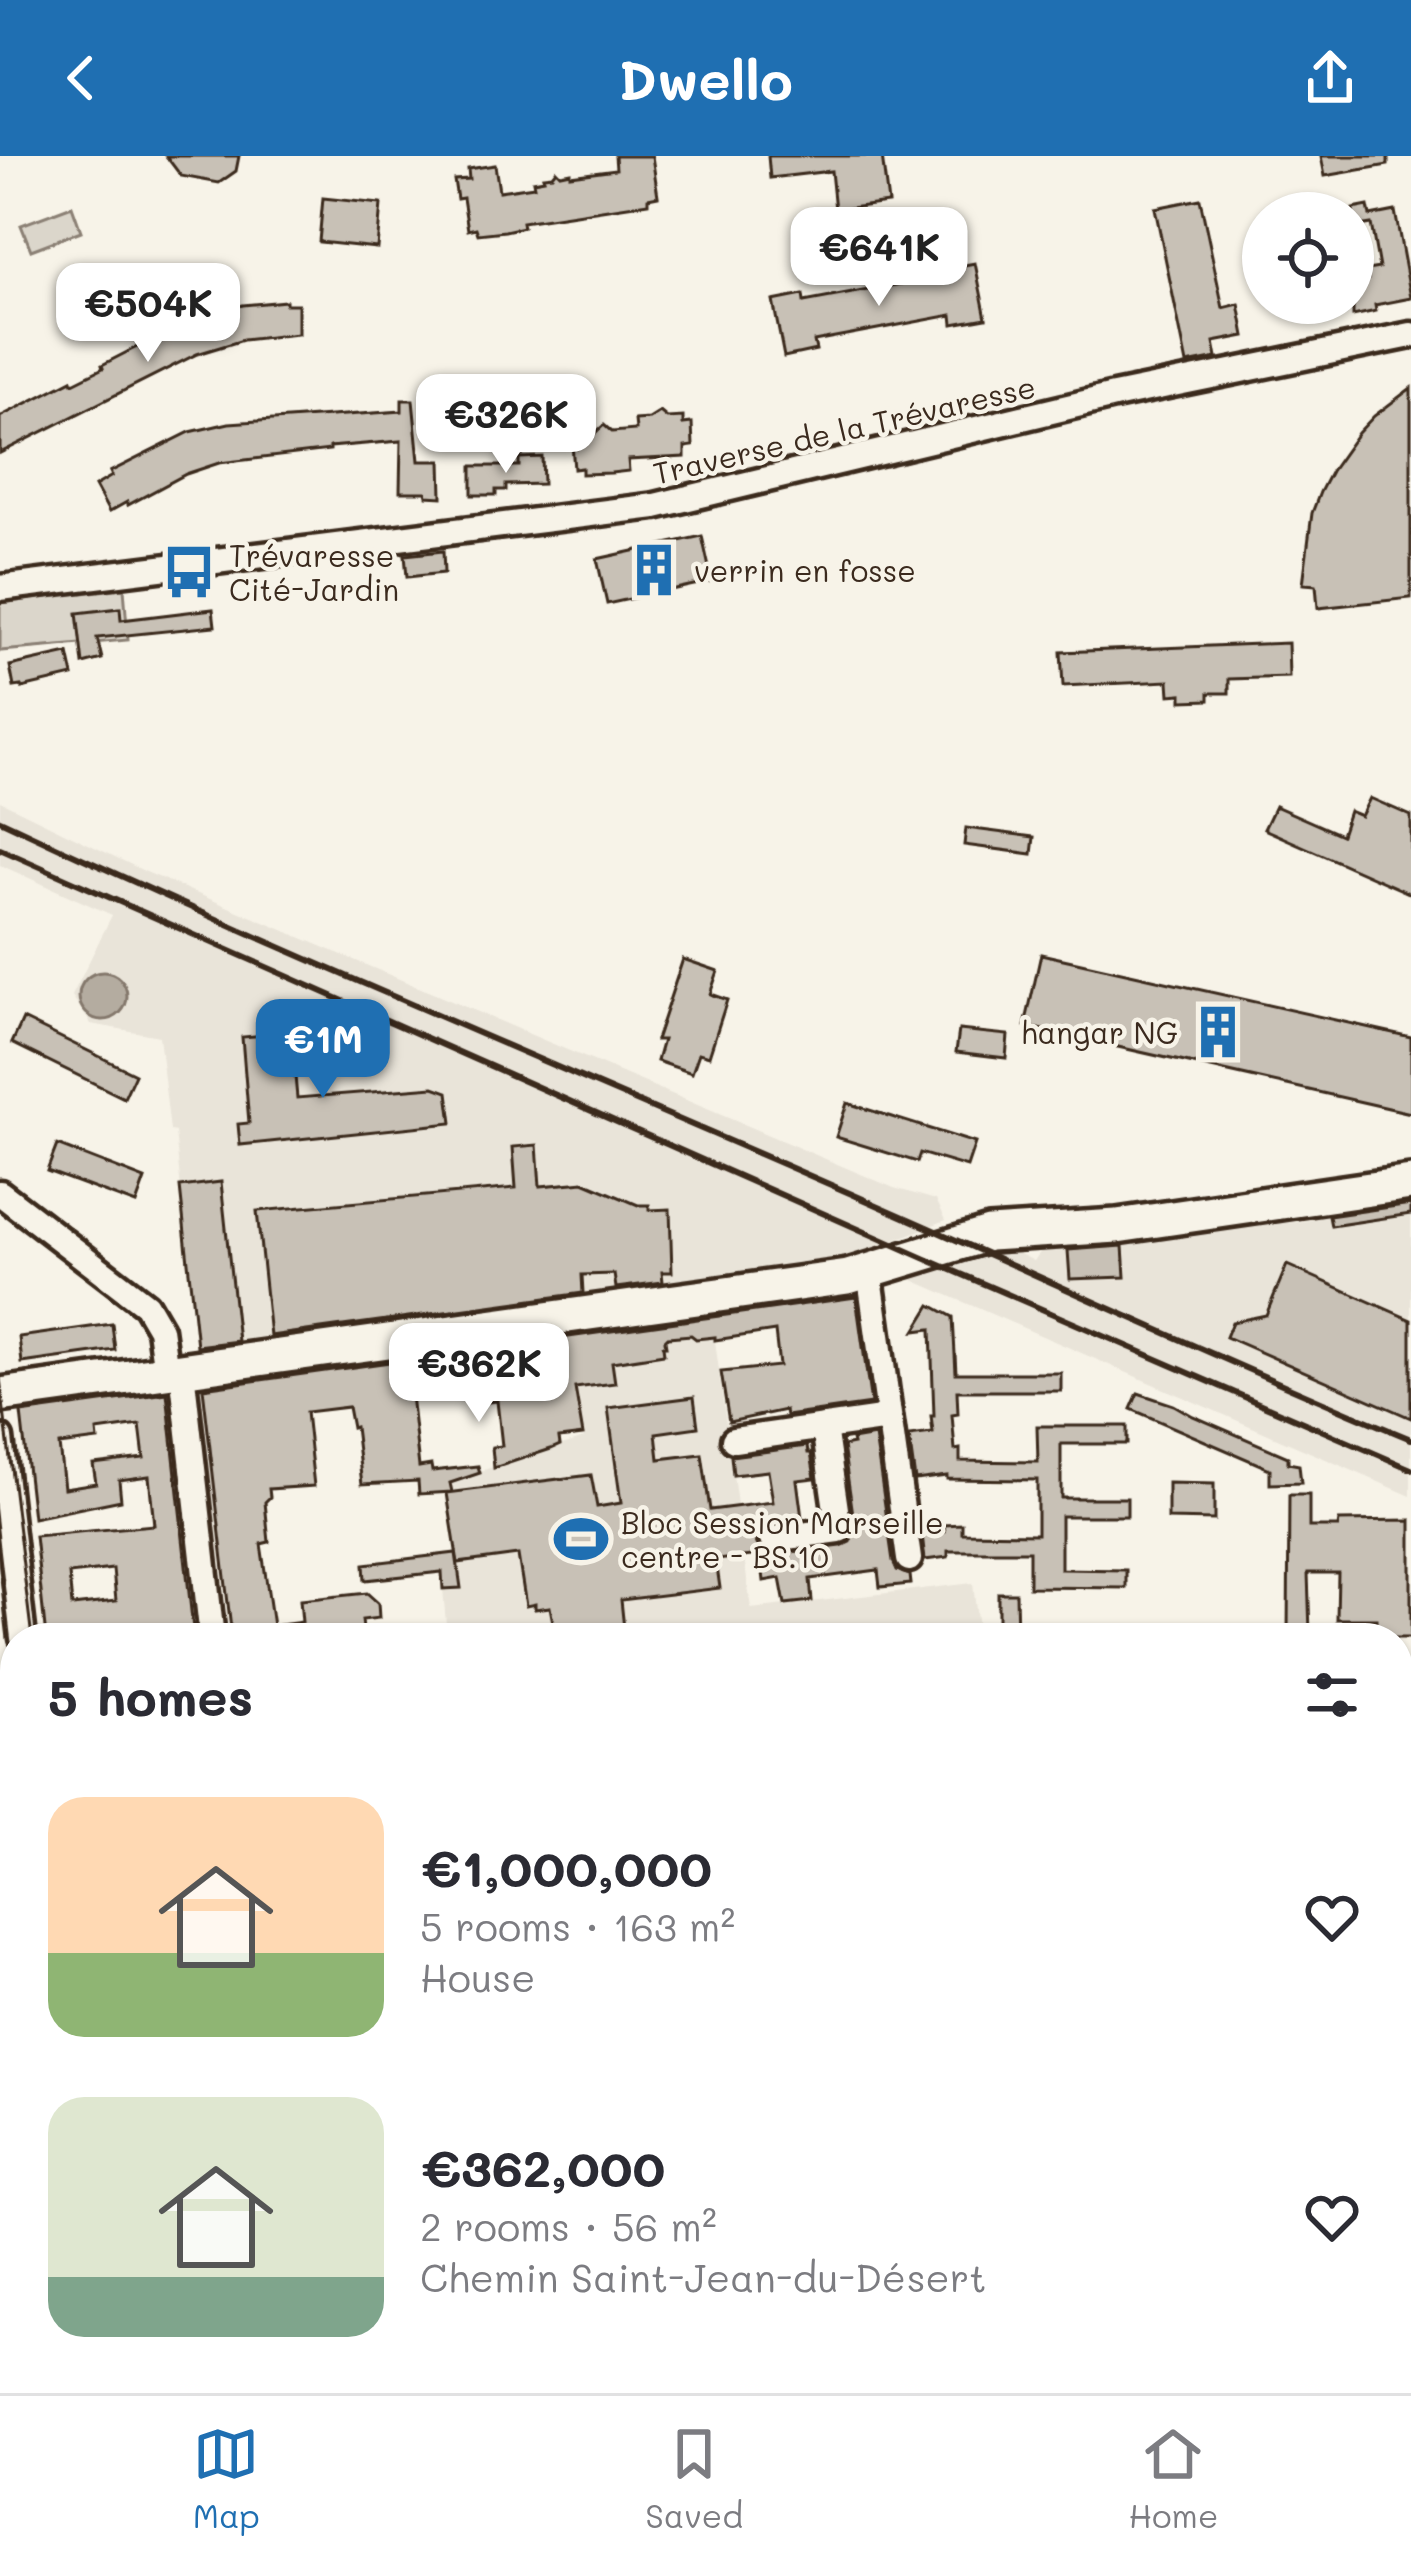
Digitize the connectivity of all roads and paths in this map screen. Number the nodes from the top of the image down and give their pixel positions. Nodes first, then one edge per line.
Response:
1 (1411, 334) edge
2 (0, 588) edge
3 (1411, 1184) edge
4 (0, 1193) edge
5 (868, 1270) junction
6 (174, 1371) junction
7 (0, 1395) edge
8 (889, 1418) junction
9 (824, 1427) junction
10 (0, 1438) edge
11 (734, 1440) dead end
12 (772, 1539) dead end
13 (909, 1558) dead end
14 (21, 1623) edge
15 (210, 1623) edge

1 - 2 street, Traverse de la Trévaresse
3 - 5 street
4 - 6 street
5 - 6 street
5 - 8 street
6 - 7 street
6 - 15 street
8 - 9 street
8 - 13 street
9 - 11 street
9 - 12 street
10 - 14 street

